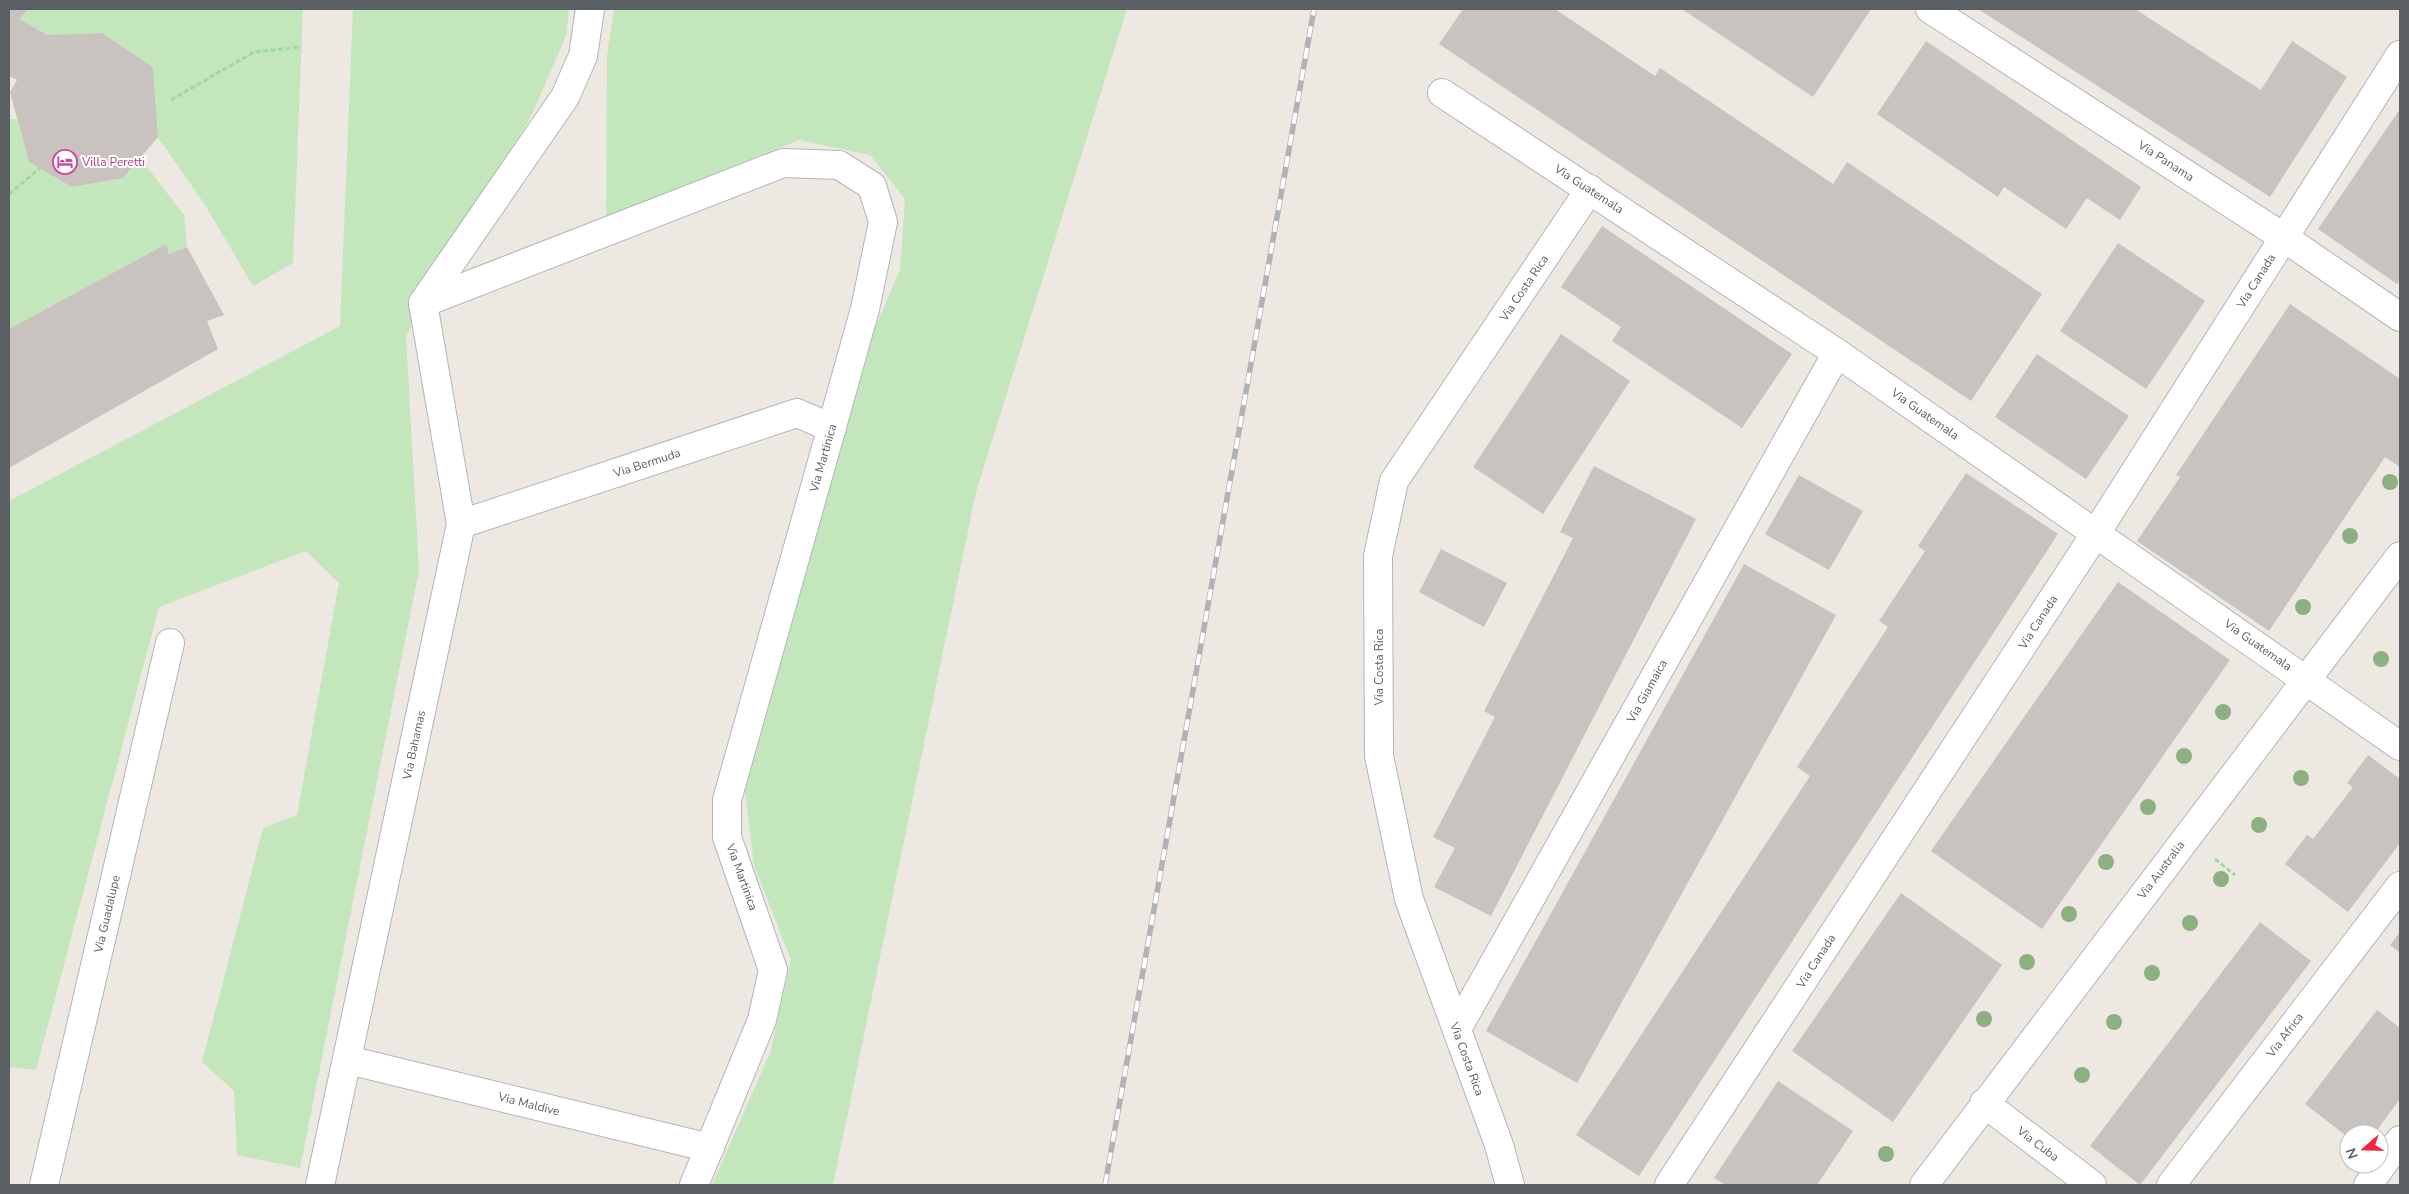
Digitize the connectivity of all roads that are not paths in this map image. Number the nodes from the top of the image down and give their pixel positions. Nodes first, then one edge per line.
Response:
1 (590, 9) edge
2 (1930, 9) edge
3 (2400, 55) edge
4 (1442, 93) dead end
5 (1590, 189) junction
6 (2284, 237) junction
7 (423, 303) junction
8 (2398, 311) edge
9 (1837, 353) junction
10 (832, 428) junction
11 (461, 524) junction
12 (2096, 533) junction
13 (2400, 556) edge
14 (170, 643) dead end
15 (2308, 680) junction
16 (2400, 746) edge
17 (2400, 886) edge
18 (1457, 1029) junction
19 (348, 1060) junction
20 (1984, 1103) junction
21 (2400, 1140) edge
22 (710, 1148) junction
23 (44, 1185) edge
24 (320, 1185) edge
25 (694, 1185) edge
26 (1510, 1185) edge
27 (1669, 1185) edge
28 (1924, 1185) edge
29 (2092, 1185) edge
30 (2171, 1185) edge
31 (2368, 1185) edge

1 - 7 street
2 - 6 street, Via Panama
3 - 6 street, Via Canada
4 - 5 street, Via Guatemala
5 - 9 street, Via Guatemala
5 - 18 street, Via Costa Rica
6 - 8 street, Via Panama
6 - 12 street, Via Canada
7 - 10 street, Via Martinica
7 - 11 street, Via Bahamas
9 - 12 street, Via Guatemala
9 - 18 street, Via Giamaica
10 - 11 street, Via Bermuda
10 - 22 street, Via Martinica
11 - 19 street, Via Bahamas
12 - 15 street, Via Guatemala
12 - 27 street, Via Canada
13 - 15 street, Via Australia
14 - 23 street, Via Guadalupe
15 - 16 street, Via Guatemala
15 - 20 street, Via Australia
17 - 30 street, Via Africa
18 - 26 street, Via Costa Rica
19 - 22 street, Via Maldive
19 - 24 street, Via Bahamas
20 - 28 street, Via Australia
20 - 29 street, Via Cuba
21 - 31 street
22 - 25 street, Via Martinica

